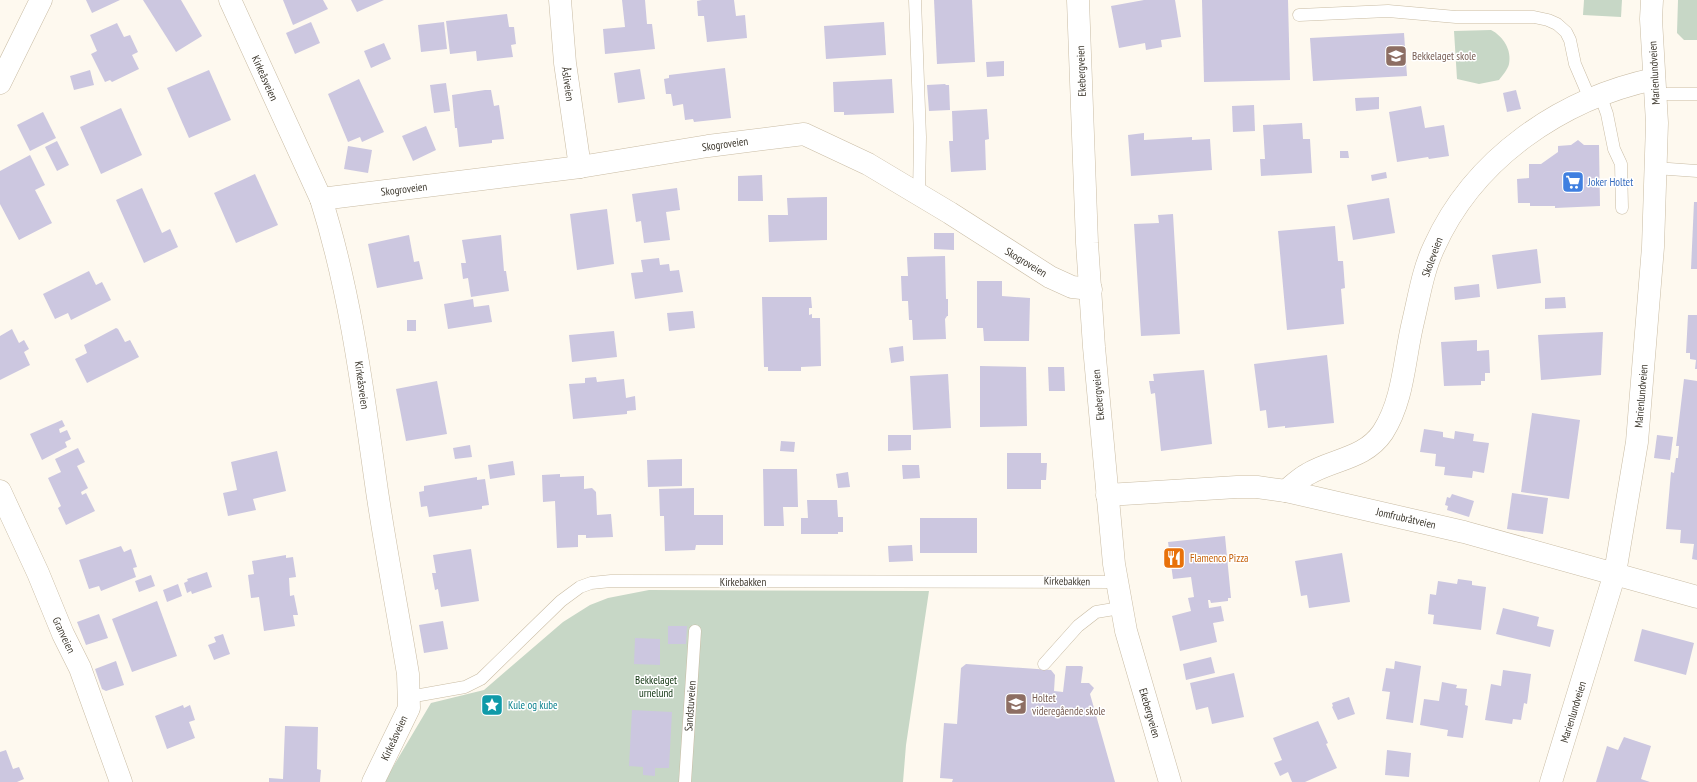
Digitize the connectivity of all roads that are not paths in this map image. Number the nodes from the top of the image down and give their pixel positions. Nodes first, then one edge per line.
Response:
1 (41, 0) edge
2 (230, 0) edge
3 (560, 0) edge
4 (915, 0) edge
5 (1078, 0) edge
6 (1652, 0) edge
7 (1299, 15) dead end
8 (0, 83) edge
9 (1654, 86) junction
10 (1697, 94) edge
11 (1595, 97) junction
12 (580, 167) junction
13 (1655, 168) junction
14 (1697, 171) edge
15 (919, 195) junction
16 (321, 199) junction
17 (1622, 208) dead end
18 (1091, 289) junction
19 (0, 491) edge
20 (1286, 491) junction
21 (1107, 495) junction
22 (1615, 573) junction
23 (1116, 582) junction
24 (1697, 596) edge
25 (1120, 608) junction
26 (695, 631) dead end
27 (1044, 664) dead end
28 (410, 697) junction
29 (121, 782) edge
30 (373, 782) edge
31 (685, 782) edge
32 (1170, 782) edge
33 (1551, 782) edge

1 - 8 street
2 - 16 street, Kirkeåsveien
3 - 12 street, Åsliveien
4 - 15 lane
5 - 18 street, Ekebergveien
6 - 9 street, Marienlundveien
7 - 11 lane
9 - 10 lane
9 - 11 street, Skoleveien
9 - 13 street, Marienlundveien
11 - 17 lane
11 - 20 street, Skoleveien
12 - 15 street, Skogroveien
12 - 16 street, Skogroveien
13 - 14 lane
13 - 22 street, Marienlundveien
15 - 18 street, Skogroveien
16 - 28 street, Kirkeåsveien
18 - 21 street, Ekebergveien
19 - 29 street, Granveien
20 - 21 street, Jomfrubråtveien
20 - 22 street, Jomfrubråtveien
21 - 23 street, Ekebergveien
22 - 24 street, Jomfrubråtveien
22 - 33 street, Marienlundveien
23 - 25 street, Ekebergveien
23 - 28 lane, Kirkebakken
25 - 27 lane
25 - 32 street, Ekebergveien
26 - 31 lane, Sandstuveien
28 - 30 street, Kirkeåsveien

